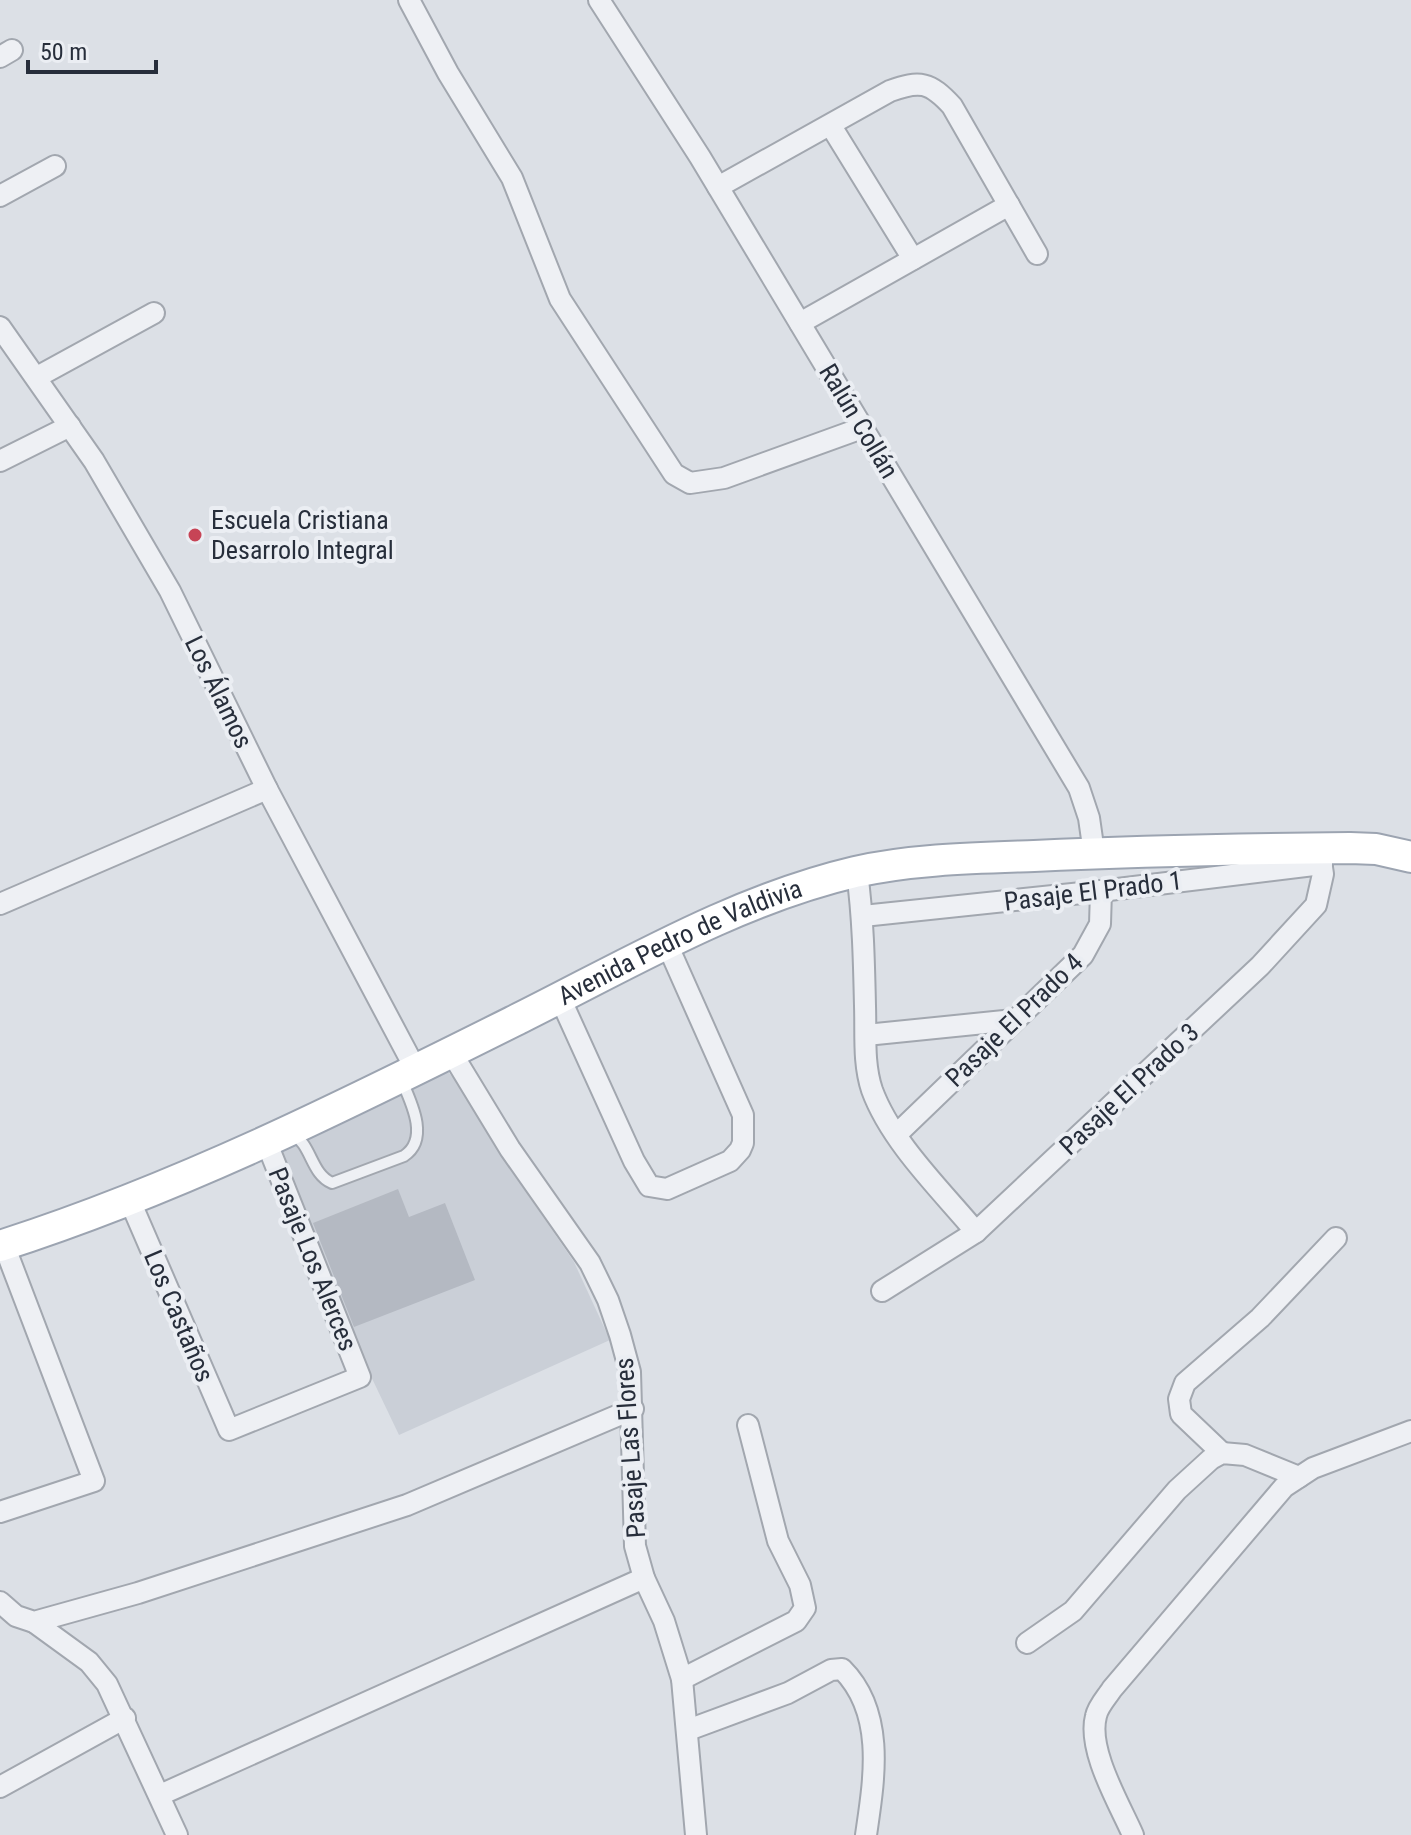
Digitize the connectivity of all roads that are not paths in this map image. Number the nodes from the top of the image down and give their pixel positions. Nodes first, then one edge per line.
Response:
1 (409, 0) edge
2 (599, 0) edge
3 (831, 126) junction
4 (55, 166) dead end
5 (718, 187) junction
6 (0, 196) edge
7 (1009, 205) junction
8 (1037, 254) dead end
9 (913, 259) junction
10 (154, 313) dead end
11 (800, 323) junction
12 (0, 327) edge
13 (37, 377) junction
14 (70, 426) junction
15 (862, 428) junction
16 (0, 461) edge
17 (267, 789) junction
18 (1094, 853) junction
19 (1320, 856) junction
20 (1411, 857) edge
21 (857, 872) junction
22 (1101, 891) junction
23 (0, 904) edge
24 (863, 916) junction
25 (667, 944) junction
26 (560, 998) junction
27 (1014, 1020) junction
28 (866, 1035) junction
29 (451, 1052) junction
30 (408, 1074) junction
31 (897, 1134) junction
32 (277, 1136) junction
33 (130, 1201) junction
34 (976, 1232) junction
35 (1336, 1238) dead end
36 (2, 1246) edge
37 (882, 1291) dead end
38 (633, 1409) junction
39 (748, 1425) dead end
40 (229, 1430) joint
41 (1411, 1431) edge
42 (1222, 1453) junction
43 (1299, 1477) junction
44 (0, 1512) edge
45 (644, 1578) junction
46 (0, 1602) edge
47 (34, 1622) junction
48 (1027, 1643) dead end
49 (682, 1679) junction
50 (125, 1718) junction
51 (688, 1730) junction
52 (0, 1787) edge
53 (160, 1795) junction
54 (177, 1835) edge
55 (696, 1835) edge
56 (866, 1835) edge
57 (1133, 1835) edge

1 - 15 street
2 - 5 street, Ralún Collán
3 - 5 street
3 - 7 street
3 - 9 street
4 - 6 street
5 - 11 street, Ralún Collán
7 - 8 street
7 - 9 street
9 - 11 street
10 - 13 street
11 - 15 street, Ralún Collán
12 - 13 street, Los Álamos
13 - 14 street, Los Álamos
14 - 16 street
14 - 17 street, Los Álamos
15 - 18 street, Ralún Collán
17 - 23 street
17 - 30 street, Los Álamos
18 - 19 main road, Avenida Pedro de Valdivia
18 - 21 main road, Avenida Pedro de Valdivia
19 - 20 main road, Avenida Pedro de Valdivia
19 - 22 street, Pasaje El Prado 1
19 - 34 street, Pasaje El Prado 3
21 - 24 street
21 - 25 main road, Avenida Pedro de Valdivia
22 - 24 street, Pasaje El Prado 1
22 - 27 street, Pasaje El Prado 4
24 - 28 street
25 - 26 main road, Avenida Pedro de Valdivia
25 - 26 street
26 - 29 main road, Avenida Pedro de Valdivia
27 - 28 street
27 - 31 street, Pasaje El Prado 4
28 - 31 street
29 - 30 main road, Avenida Pedro de Valdivia
29 - 38 street, Pasaje Las Flores
30 - 32 main road, Avenida Pedro de Valdivia
30 - 32 lane
31 - 34 street
32 - 33 main road, Avenida Pedro de Valdivia
32 - 40 street, Pasaje Los Alerces
33 - 36 main road, Avenida Pedro de Valdivia
33 - 40 street, Los Castaños
34 - 37 street, Pasaje El Prado 3
35 - 42 street
36 - 44 street
38 - 45 street, Pasaje Las Flores
38 - 47 street
39 - 49 street
41 - 43 street
42 - 43 street
42 - 48 street
43 - 57 street
45 - 49 street, Pasaje Las Flores
45 - 53 street
46 - 47 street
47 - 50 street
49 - 51 street, Pasaje Las Flores
50 - 52 street
50 - 53 street
51 - 55 street, Pasaje Las Flores
51 - 56 street
53 - 54 street

